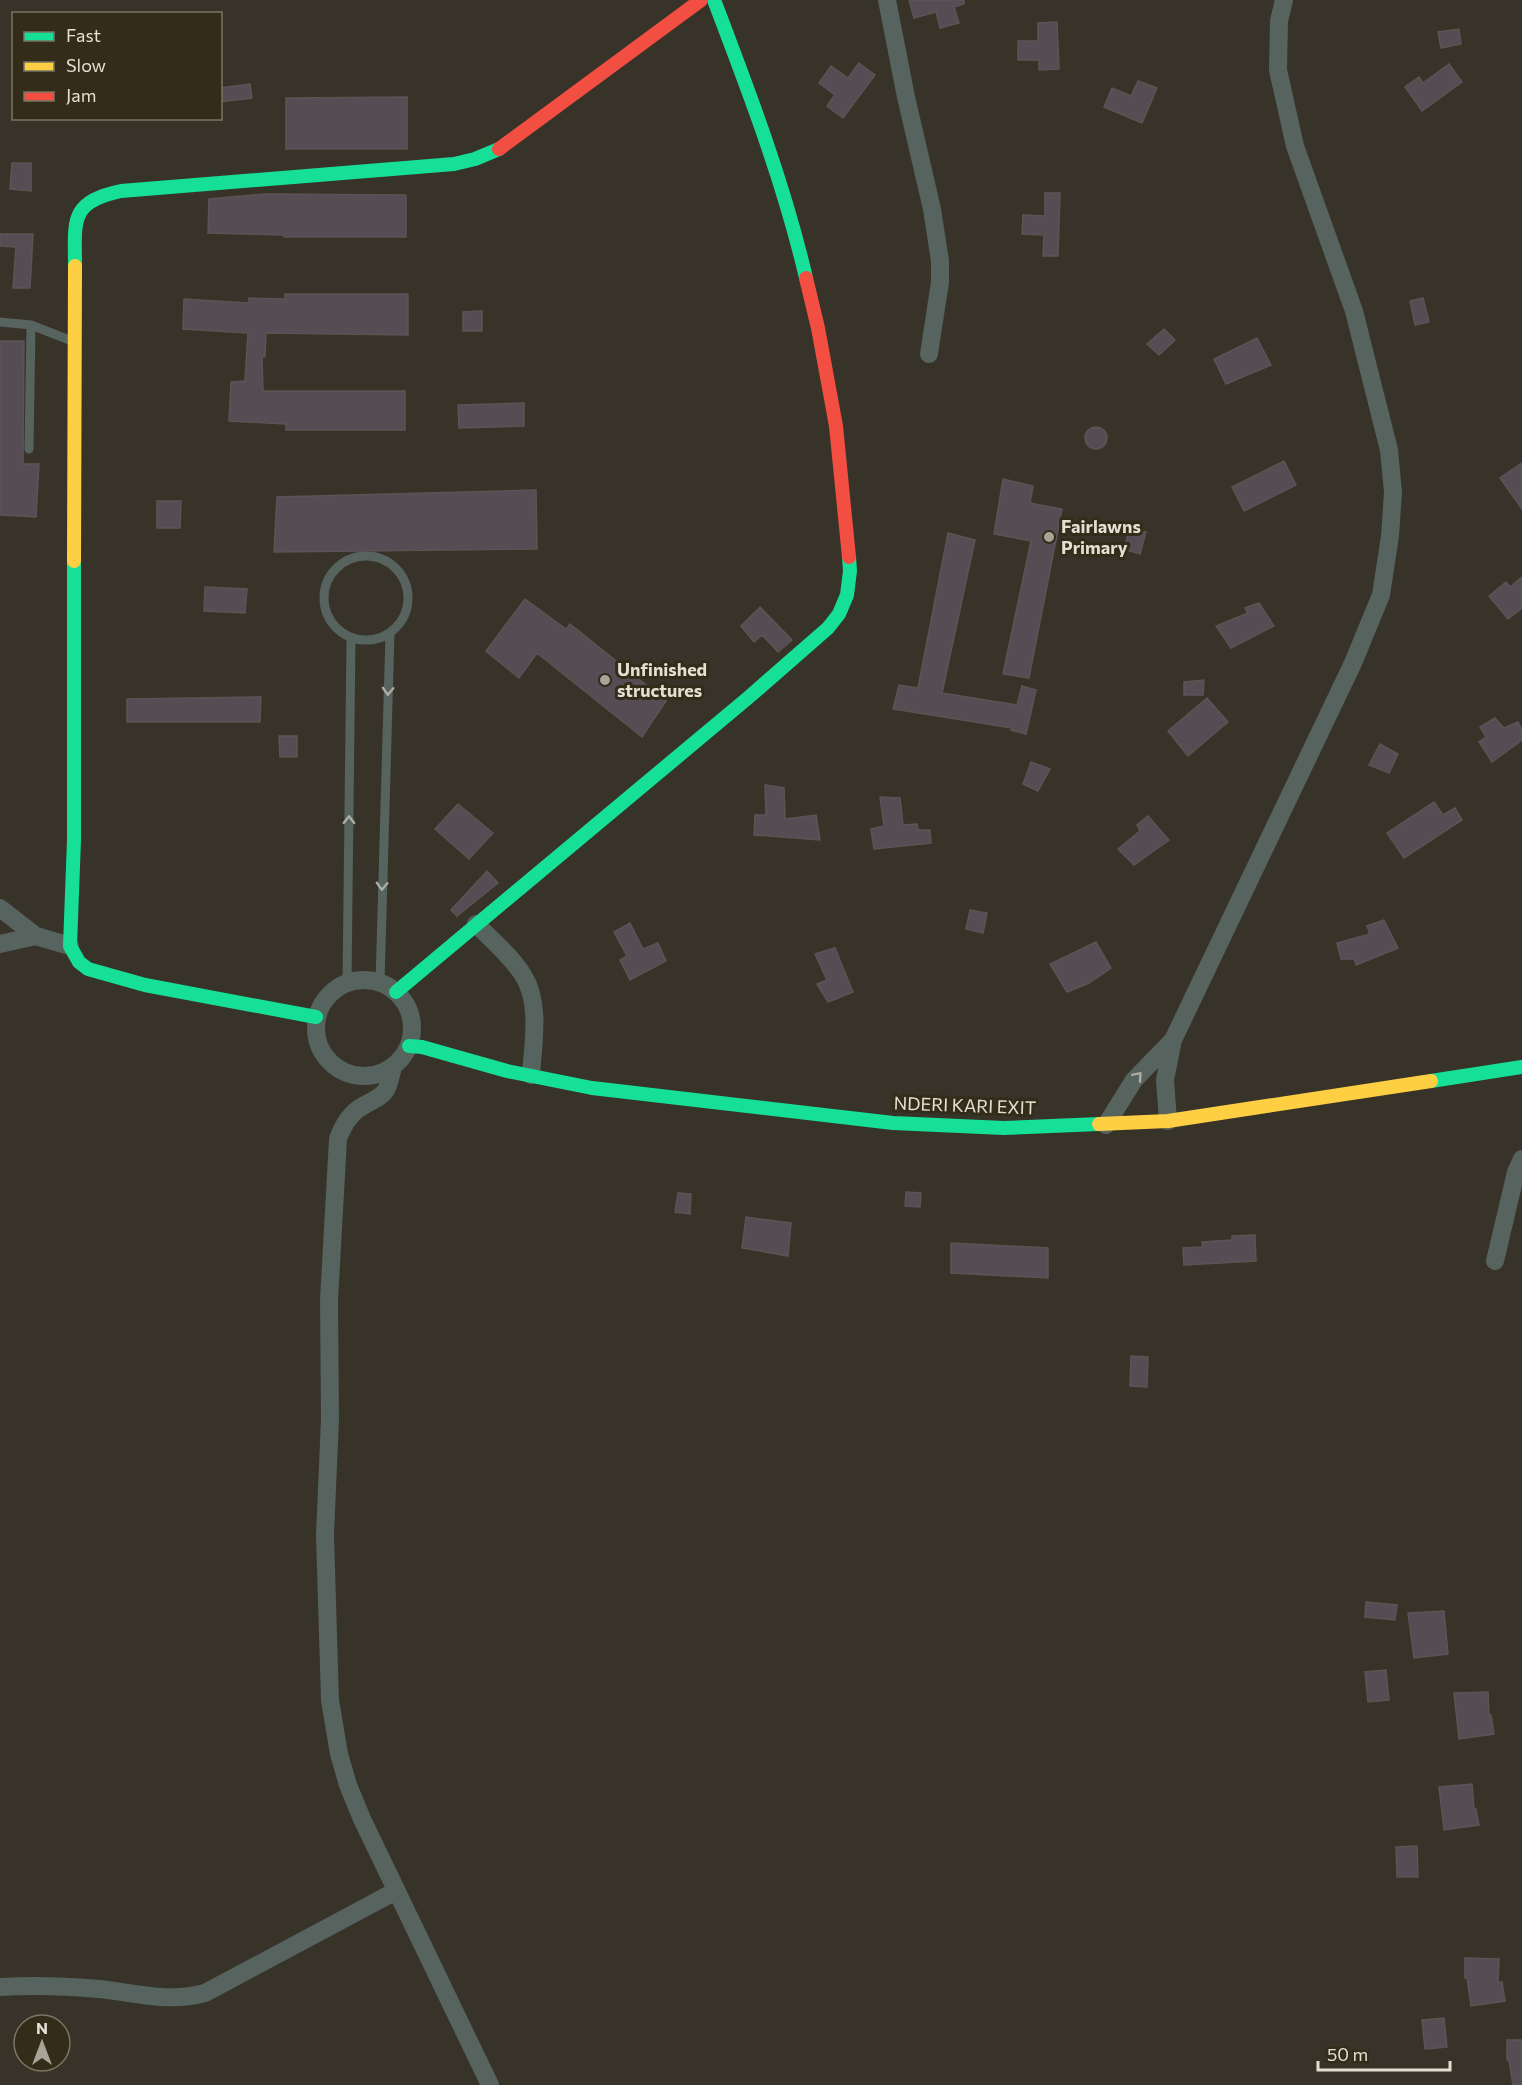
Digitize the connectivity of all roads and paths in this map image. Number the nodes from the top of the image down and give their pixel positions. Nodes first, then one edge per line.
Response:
1 (701, 0) edge
2 (714, 0) edge
3 (887, 0) edge
4 (1284, 0) edge
5 (0, 322) edge
6 (31, 325) junction
7 (74, 342) junction
8 (929, 354) dead end
9 (29, 449) dead end
10 (390, 633) junction
11 (351, 637) junction
12 (0, 908) edge
13 (476, 924) junction
14 (36, 936) junction
15 (0, 944) edge
16 (70, 946) junction
17 (380, 982) junction
18 (347, 983) junction
19 (396, 992) junction
20 (316, 1017) junction
21 (1173, 1040) junction
22 (409, 1046) junction
23 (1522, 1066) edge
24 (393, 1067) junction
25 (531, 1076) junction
26 (1168, 1121) junction
27 (1106, 1125) junction
28 (1522, 1158) edge
29 (1496, 1261) dead end
30 (396, 1891) junction
31 (0, 1987) edge
32 (490, 2085) edge

1 - 7 street
2 - 13 street
3 - 8 street
4 - 21 street
5 - 6 lane
6 - 7 lane
6 - 9 lane
7 - 16 street
10 - 11 lane
10 - 11 lane
10 -> 17 lane
18 -> 11 lane
12 - 14 street
13 - 19 street
13 - 25 street
14 - 15 street
14 - 16 street
16 - 20 street
17 - 18 street
17 - 19 street
18 - 20 street
19 - 22 street
20 - 24 street
21 - 26 street
27 -> 21 street
22 - 24 street
22 - 25 street, NDERI KARI EXIT
23 - 26 street, NDERI KARI EXIT
24 - 30 street
25 - 27 street, NDERI KARI EXIT
26 - 27 street, NDERI KARI EXIT
28 - 29 street
30 - 31 street
30 - 32 street

